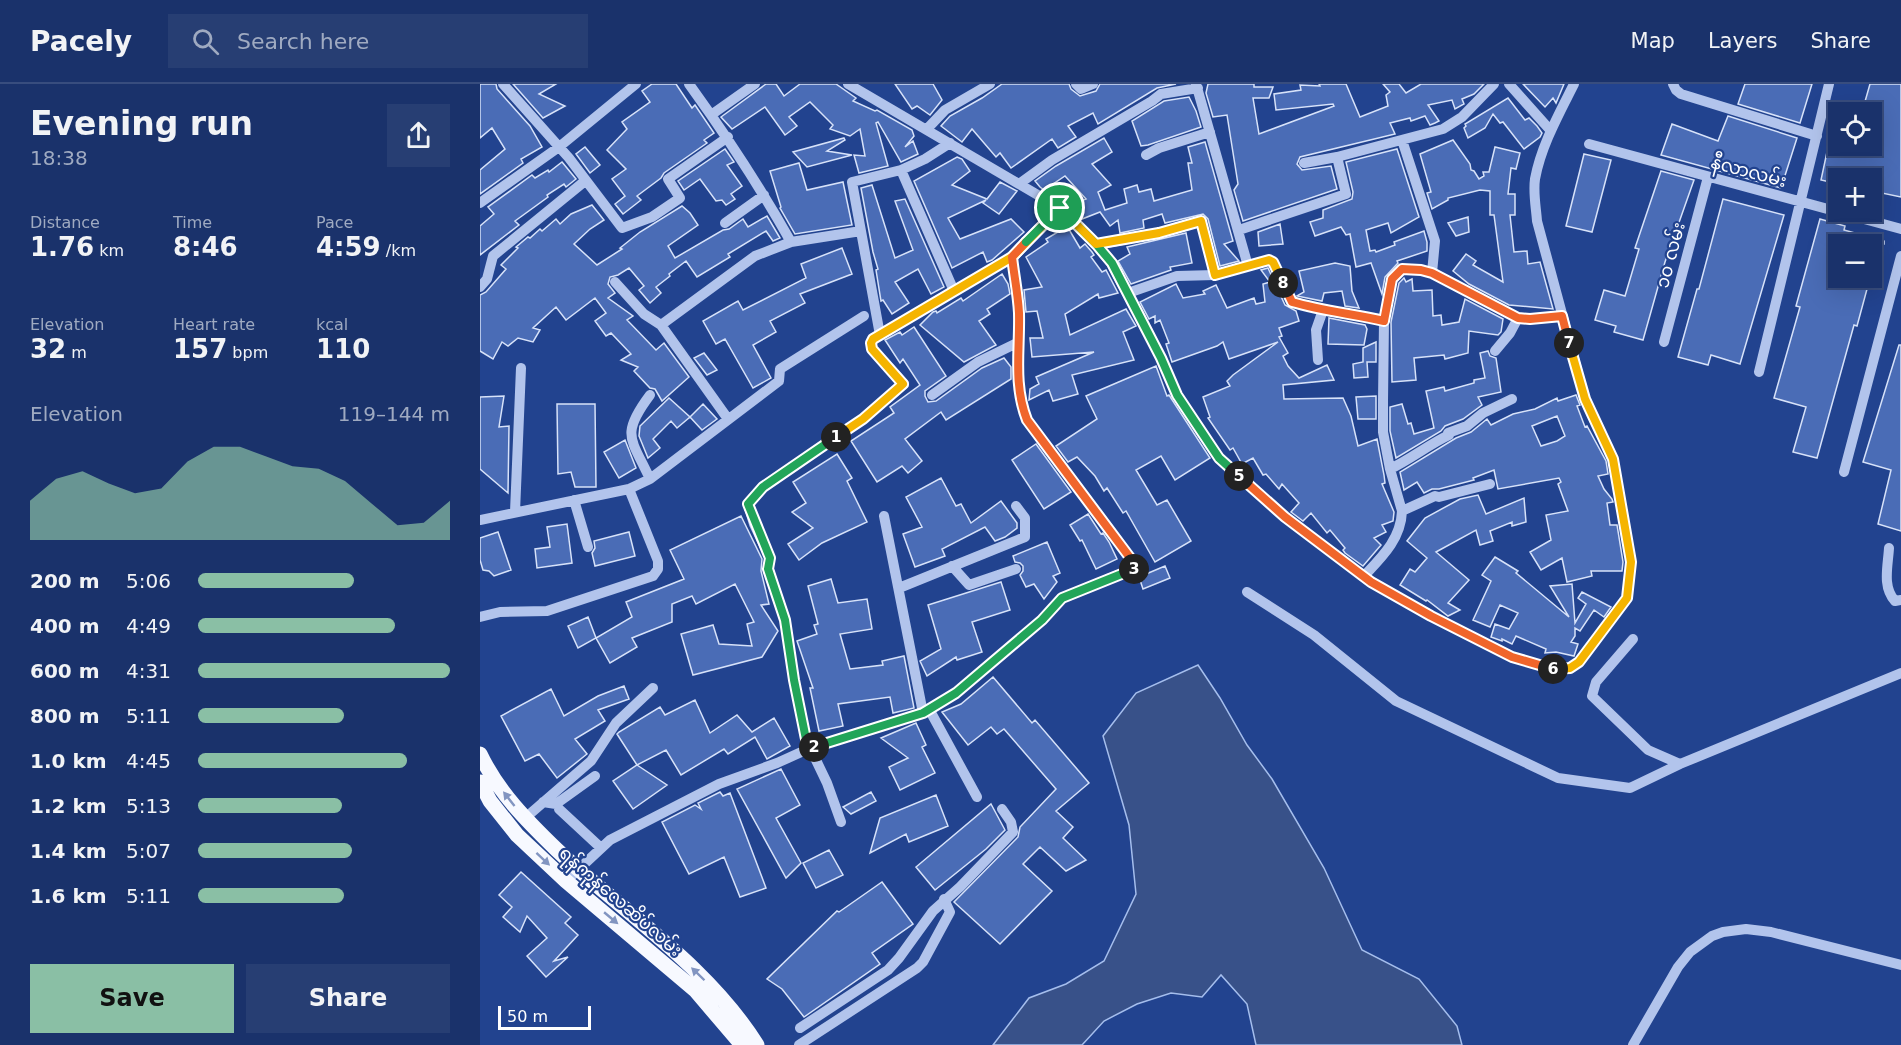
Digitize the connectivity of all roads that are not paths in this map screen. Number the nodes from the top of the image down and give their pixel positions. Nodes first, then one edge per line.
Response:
1 (503, 84) edge
2 (636, 84) edge
3 (689, 84) edge
4 (755, 84) edge
5 (849, 84) edge
6 (990, 84) edge
7 (1076, 84) edge
8 (1093, 84) edge
9 (1494, 84) edge
10 (1509, 84) edge
11 (1574, 84) edge
12 (1672, 84) edge
13 (1829, 84) edge
14 (1197, 86) edge
15 (711, 115) junction
16 (927, 129) junction
17 (1551, 131) junction
18 (1210, 132) junction
19 (1817, 136) junction
20 (728, 137) junction
21 (1402, 140) junction
22 (950, 143) junction
23 (1589, 144) dead end
24 (559, 147) junction
25 (1146, 155) dead end
26 (1337, 158) junction
27 (1304, 163) dead end
28 (901, 170) junction
29 (1708, 177) junction
30 (585, 181) junction
31 (1019, 184) junction
32 (764, 195) junction
33 (1801, 202) junction
34 (480, 203) edge
35 (1060, 208) junction
36 (724, 223) dead end
37 (1901, 229) edge
38 (1239, 230) junction
39 (861, 231) junction
40 (791, 242) junction
41 (1096, 244) junction
42 (1901, 256) edge
43 (1012, 257) junction
44 (1248, 266) junction
45 (1432, 273) junction
46 (1215, 275) junction
47 (615, 282) dead end
48 (480, 287) edge
49 (954, 291) junction
50 (1128, 293) junction
51 (1323, 310) junction
52 (864, 316) dead end
53 (1562, 316) junction
54 (1518, 318) junction
55 (1384, 321) junction
56 (661, 325) junction
57 (880, 335) junction
58 (1664, 342) dead end
59 (1017, 343) junction
60 (1495, 351) dead end
61 (1318, 360) dead end
62 (521, 368) dead end
63 (1759, 372) dead end
64 (650, 395) dead end
65 (932, 395) dead end
66 (1512, 399) dead end
67 (728, 419) junction
68 (1390, 469) junction
69 (1844, 472) dead end
70 (650, 479) junction
71 (1490, 484) dead end
72 (629, 489) junction
73 (574, 500) junction
74 (1016, 506) dead end
75 (1402, 511) junction
76 (515, 512) junction
77 (884, 516) dead end
78 (480, 520) edge
79 (588, 547) dead end
80 (1889, 548) dead end
81 (952, 567) junction
82 (1016, 569) dead end
83 (1364, 576) junction
84 (899, 588) junction
85 (1247, 591) dead end
86 (1901, 600) edge
87 (480, 617) edge
88 (1633, 639) dead end
89 (1901, 673) edge
90 (653, 688) dead end
91 (926, 711) junction
92 (808, 749) junction
93 (480, 754) edge
94 (1680, 764) junction
95 (595, 776) dead end
96 (481, 785) edge
97 (977, 797) dead end
98 (543, 802) junction
99 (559, 809) dead end
100 (1002, 809) dead end
101 (524, 819) junction
102 (841, 822) dead end
103 (601, 848) junction
104 (578, 869) junction
105 (566, 881) junction
106 (944, 899) junction
107 (1901, 965) edge
108 (866, 984) junction
109 (875, 995) junction
110 (826, 1011) junction
111 (836, 1020) junction
112 (800, 1028) dead end
113 (742, 1045) edge
114 (757, 1045) edge
115 (799, 1045) edge
116 (1633, 1045) edge

1 - 24 street
2 - 24 street
3 - 15 street
4 - 15 street
5 - 16 street
6 - 16 street
7 - 8 street
9 - 21 street
10 - 17 street
11 - 17 street
12 - 19 street
13 - 19 street
14 - 18 street
14 - 31 street
15 - 20 street
16 - 22 street
17 - 53 street
18 - 25 street
18 - 38 street
19 - 33 street
20 - 30 street
20 - 32 street
21 - 26 street
21 - 45 street
22 - 28 street
22 - 31 street
23 - 29 street, နီလာလမ်း
24 - 30 street
24 - 34 street
26 - 27 street
26 - 38 street
28 - 39 street
28 - 49 street
29 - 33 street, နီလာလမ်း
29 - 58 street, ၁၀ လမ်း
30 - 48 street
31 - 35 street
32 - 36 street
32 - 40 street
33 - 37 street, နီလာလမ်း
33 - 63 street
35 - 41 street
35 - 43 street
38 - 44 street
39 - 40 street
39 - 57 street
40 - 56 street
41 - 46 street
41 - 50 street
42 - 69 street
43 - 49 street
43 - 59 street
44 - 46 street
44 - 51 street
45 - 54 street
45 - 55 street
46 - 50 street
47 - 56 street
49 - 57 street
50 - 83 street
51 - 55 street
51 - 61 street
52 - 67 street
53 - 54 street
53 - 83 street
54 - 60 street
55 - 68 street
56 - 67 street
57 - 92 street
59 - 65 street
59 - 91 street
62 - 76 street
64 - 70 street
66 - 68 street
67 - 70 street
68 - 75 street
70 - 72 street
71 - 75 street
72 - 73 street
72 - 87 street
73 - 76 street
73 - 79 street
74 - 81 street
75 - 83 street
76 - 78 street
77 - 84 street
80 - 86 street
81 - 82 street
81 - 84 street
84 - 91 street
85 - 94 street
88 - 94 street
89 - 94 street
90 - 98 street
91 - 92 street
91 - 97 street
92 - 102 street
92 - 103 street
101 -> 93 main road
95 - 98 street
96 -> 105 main road, ရန်ကုန်လေဆိပ်လမ်း
98 - 101 street
99 - 103 street
100 - 106 street
101 - 104 main road
103 - 104 street
104 - 105 street
114 -> 104 main road
105 -> 113 main road, ရန်ကုန်လေဆိပ်လမ်း
106 - 108 street
106 - 109 street
107 - 116 street
108 - 109 street
108 - 110 street
109 - 111 street
110 - 111 street
110 - 112 street
111 - 115 street

